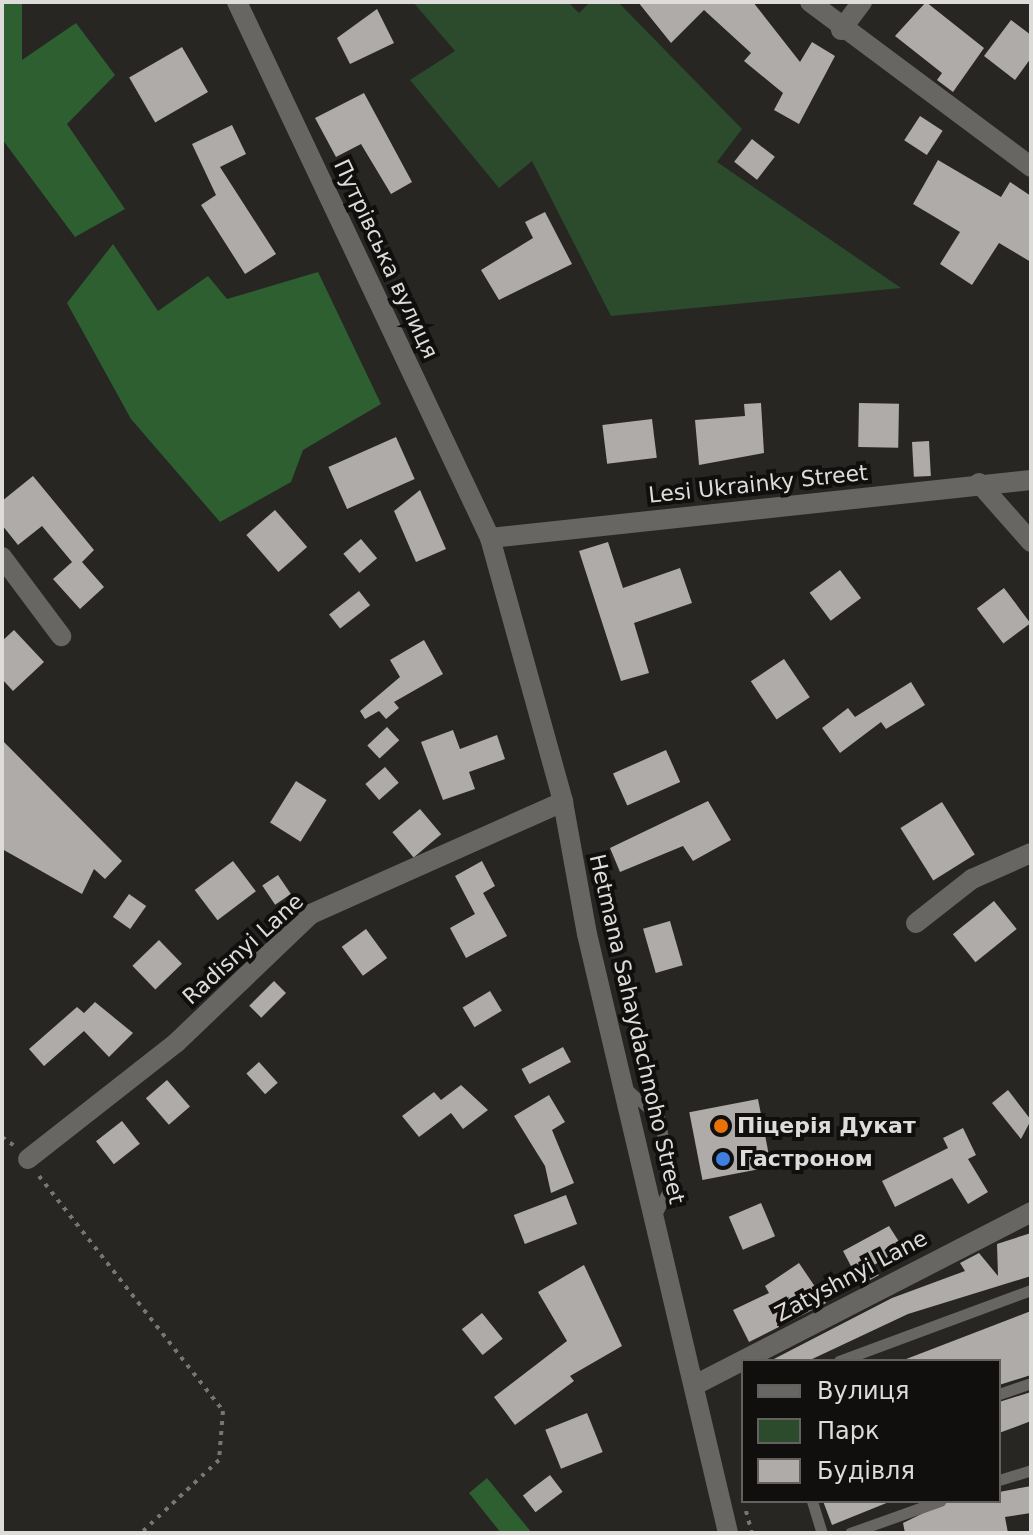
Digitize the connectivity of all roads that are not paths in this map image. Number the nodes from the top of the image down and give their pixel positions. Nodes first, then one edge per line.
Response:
1 (237, 2) edge
2 (810, 2) edge
3 (862, 2) edge
4 (841, 30) junction
5 (1031, 167) edge
6 (1031, 480) edge
7 (979, 483) junction
8 (490, 538) junction
9 (1031, 542) edge
10 (2, 557) edge
11 (61, 636) dead end
12 (563, 802) junction
13 (1031, 853) edge
14 (916, 923) dead end
15 (28, 1159) road end
16 (1031, 1212) edge
17 (1031, 1290) edge
18 (745, 1359) edge
19 (844, 1359) edge
20 (741, 1361) edge
21 (1031, 1383) edge
22 (695, 1385) junction
23 (1001, 1393) edge
24 (1031, 1470) edge
25 (1001, 1479) edge
26 (813, 1503) edge
27 (934, 1503) edge
28 (728, 1533) edge
29 (822, 1533) edge
30 (850, 1533) edge

1 - 8 street, Путрівська вулиця
2 - 4 street
3 - 4 street
4 - 5 street
6 - 7 street, Lesi Ukrainky Street
7 - 8 street, Lesi Ukrainky Street
7 - 9 street
8 - 12 street, Hetmana Sahaydachnoho Street
10 - 11 street
12 - 15 street, Radisnyi Lane
12 - 22 street, Hetmana Sahaydachnoho Street
13 - 14 street
16 - 18 street, Zatyshnyi Lane
17 - 19 lane
20 - 22 street, Zatyshnyi Lane
21 - 23 lane
22 - 28 street, Hetmana Sahaydachnoho Street
24 - 25 lane
26 - 29 lane
27 - 30 lane

